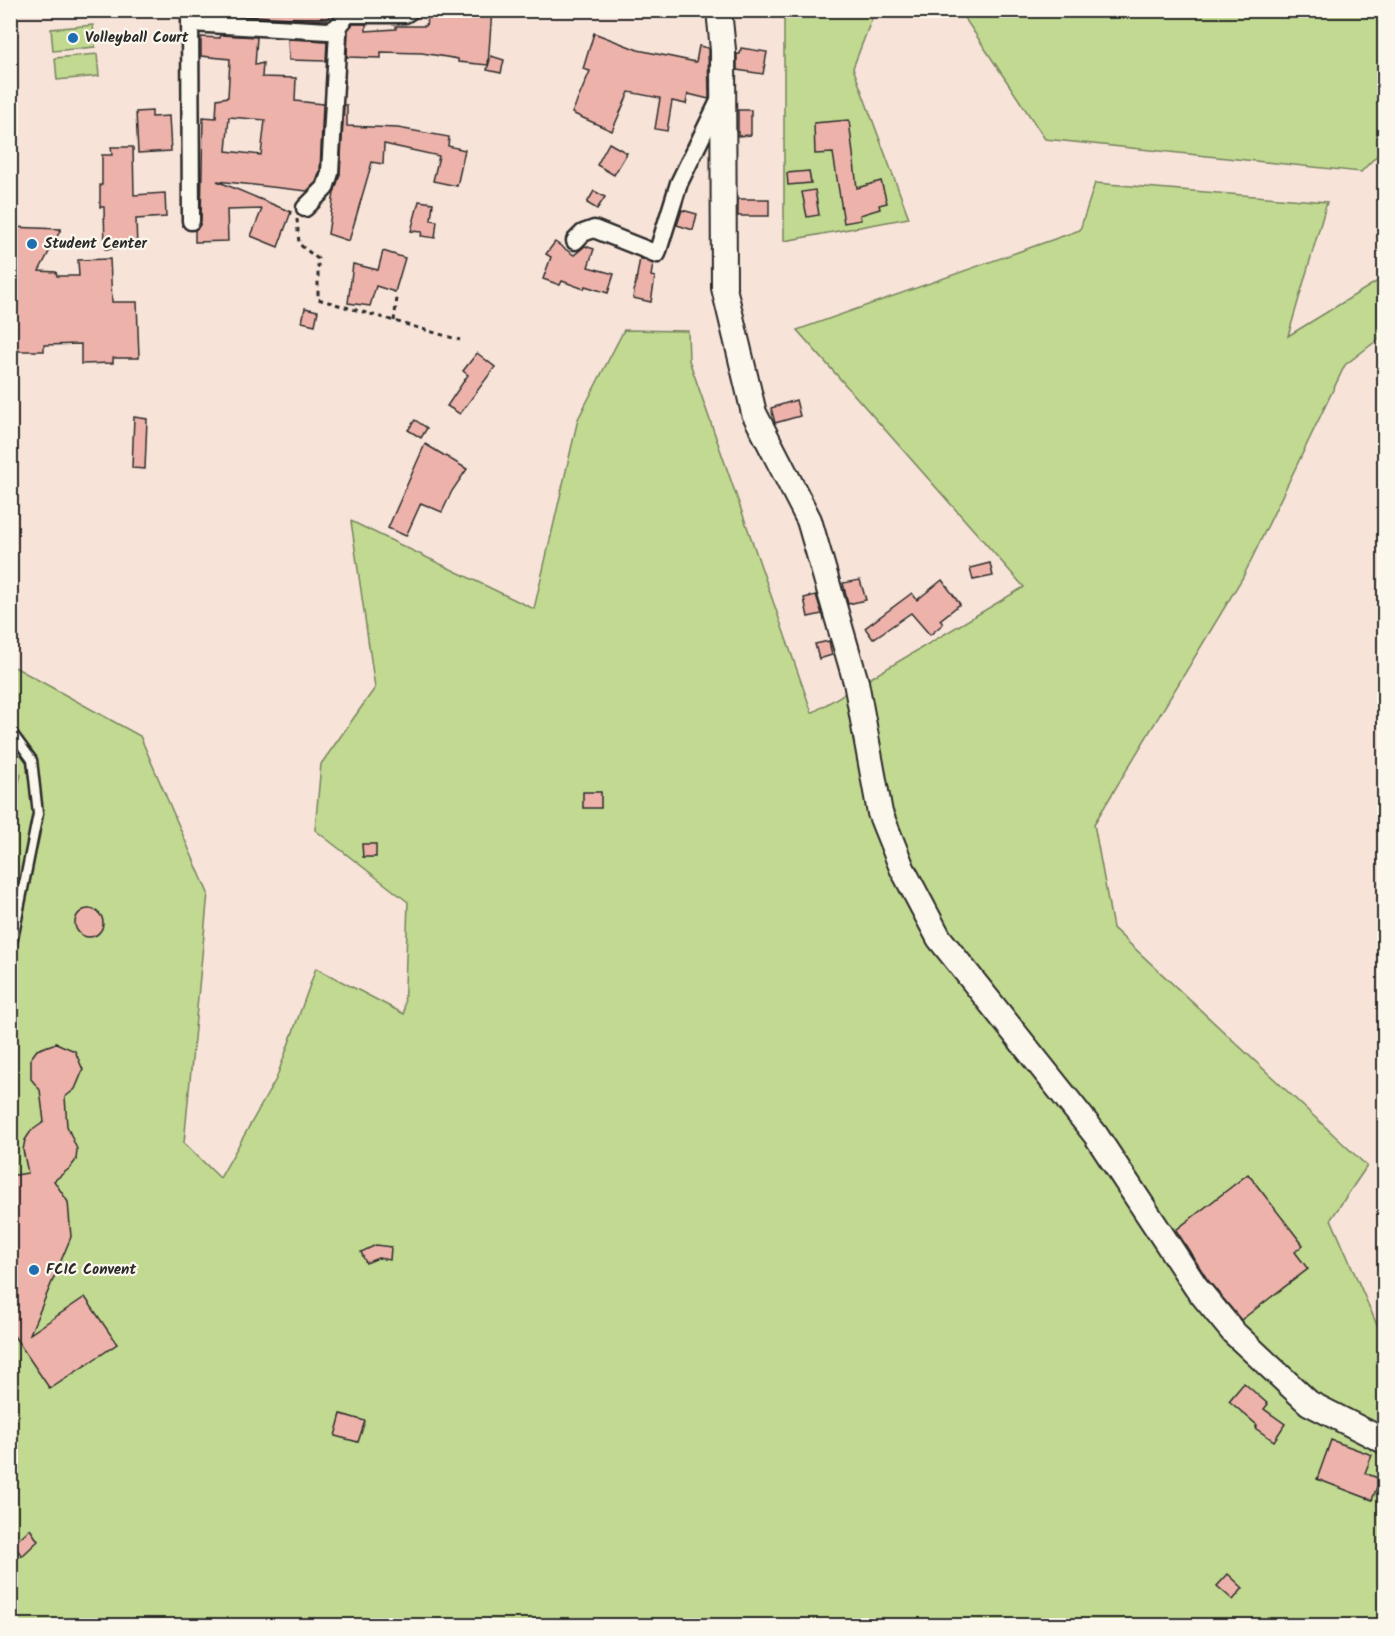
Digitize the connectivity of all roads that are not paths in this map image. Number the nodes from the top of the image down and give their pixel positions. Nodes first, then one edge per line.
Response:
1 (411, 10) edge
2 (719, 10) edge
3 (190, 17) edge
4 (336, 28) junction
5 (10, 84) edge
6 (723, 94) junction
7 (13, 107) dead end
8 (305, 208) road end
9 (191, 221) dead end
10 (574, 241) dead end
11 (10, 730) edge
12 (10, 954) edge
13 (1384, 1441) edge

1 - 4 street
2 - 6 street
3 - 4 street
3 - 9 street
4 - 8 street
5 - 7 lane
6 - 10 street
6 - 13 street
11 - 12 lane

